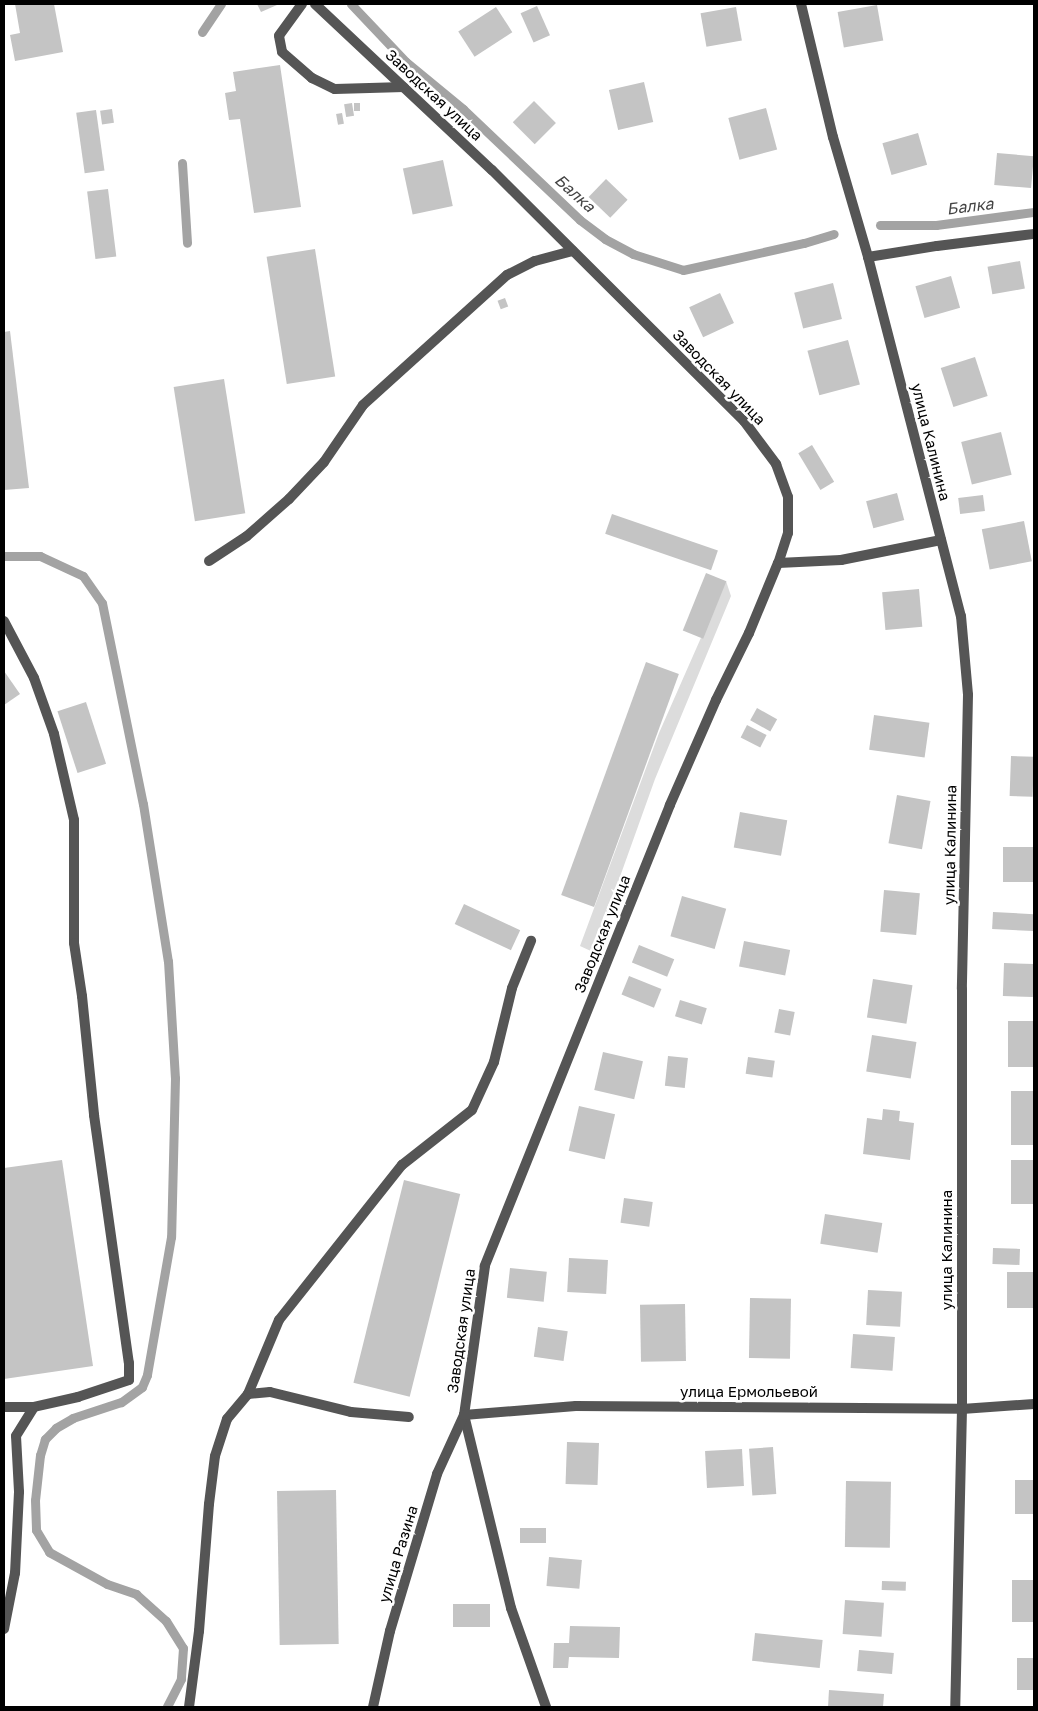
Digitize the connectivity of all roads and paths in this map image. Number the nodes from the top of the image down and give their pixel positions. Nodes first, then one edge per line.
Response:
1 (302, 4) edge
2 (315, 4) edge
3 (801, 4) edge
4 (404, 86) junction
5 (1034, 234) edge
6 (574, 252) junction
7 (868, 257) junction
8 (941, 540) junction
9 (209, 561) dead end
10 (778, 563) junction
11 (4, 621) edge
12 (530, 941) dead end
13 (248, 1394) junction
14 (1034, 1404) edge
15 (4, 1407) edge
16 (34, 1407) junction
17 (962, 1409) junction
18 (464, 1415) junction
19 (409, 1417) dead end
20 (4, 1629) edge
21 (189, 1707) edge
22 (373, 1707) edge
23 (546, 1707) edge
24 (955, 1707) edge

1 - 4 street
2 - 4 street, Заводская улица
3 - 7 street, улица Калинина
4 - 6 street, Заводская улица
5 - 7 street
6 - 9 street
6 - 10 street, Заводская улица
7 - 8 street, улица Калинина
8 - 10 street
8 - 17 street, улица Калинина
10 - 18 street, Заводская улица
11 - 16 street
12 - 13 street
13 - 19 street
13 - 21 street
14 - 17 street, улица Ермольевой
15 - 16 street
16 - 20 street
17 - 18 street, улица Ермольевой
17 - 24 street, улица Калинина
18 - 22 street, улица Разина
18 - 23 street, Заводская улица

